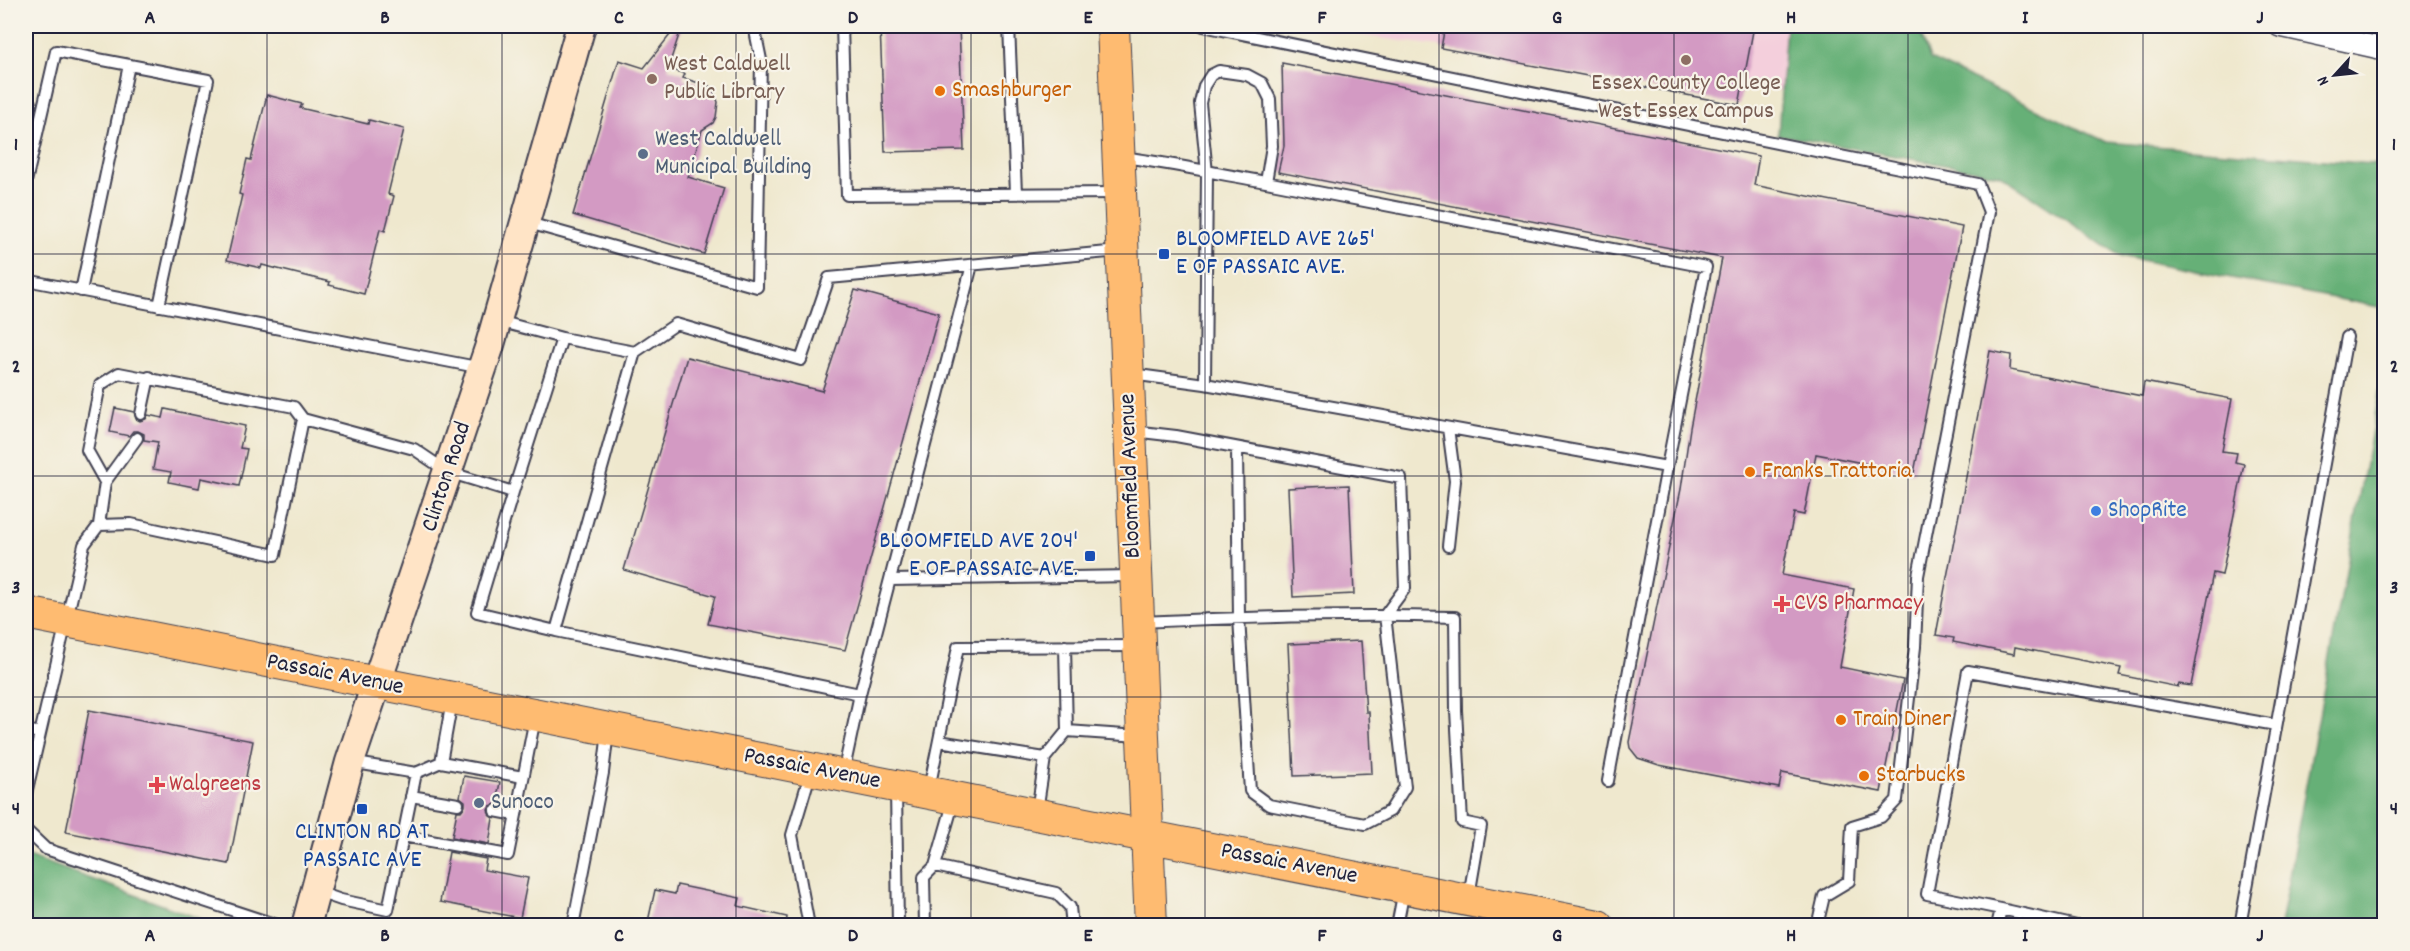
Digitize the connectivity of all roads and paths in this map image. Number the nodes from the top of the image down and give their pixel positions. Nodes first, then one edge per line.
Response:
1 (581, 26) edge
2 (754, 26) edge
3 (842, 26) edge
4 (1009, 26) edge
5 (1113, 26) edge
6 (1203, 26) edge
7 (2280, 26) edge
8 (2385, 49) edge
9 (129, 65) junction
10 (1119, 157) junction
11 (1208, 173) junction
12 (26, 182) edge
13 (1266, 182) junction
14 (1016, 193) junction
15 (1120, 193) junction
16 (525, 222) junction
17 (1123, 251) junction
18 (972, 265) junction
19 (26, 280) edge
20 (81, 291) junction
21 (159, 306) junction
22 (497, 320) junction
23 (2347, 337) dead end
24 (562, 338) junction
25 (635, 352) junction
26 (482, 369) junction
27 (1127, 374) junction
28 (149, 377) junction
29 (1205, 384) junction
30 (141, 414) dead end
31 (303, 419) junction
32 (1448, 428) junction
33 (1130, 430) junction
34 (136, 438) dead end
35 (1237, 448) junction
36 (1667, 467) junction
37 (448, 472) junction
38 (105, 482) junction
39 (513, 492) junction
40 (99, 525) junction
41 (1448, 546) dead end
42 (1136, 576) junction
43 (890, 580) junction
44 (26, 613) edge
45 (1385, 615) junction
46 (1239, 618) junction
47 (67, 622) junction
48 (556, 631) junction
49 (1138, 634) junction
50 (1065, 646) junction
51 (378, 683) junction
52 (860, 694) junction
53 (453, 699) junction
54 (536, 715) junction
55 (2276, 725) junction
56 (608, 729) junction
57 (26, 730) edge
58 (1067, 731) junction
59 (40, 733) junction
60 (1143, 736) junction
61 (939, 741) junction
62 (1045, 758) junction
63 (350, 762) junction
64 (441, 762) junction
65 (811, 769) junction
66 (416, 773) junction
67 (843, 776) junction
68 (523, 777) junction
69 (1608, 781) dead end
70 (896, 786) junction
71 (26, 794) edge
72 (942, 795) junction
73 (411, 796) junction
74 (458, 804) dead end
75 (495, 811) dead end
76 (1036, 814) junction
77 (516, 815) junction
78 (26, 830) edge
79 (403, 836) junction
80 (1147, 837) junction
81 (935, 866) junction
82 (1405, 887) junction
83 (315, 891) junction
84 (1468, 900) junction
85 (2001, 909) junction
86 (280, 926) edge
87 (306, 926) edge
88 (573, 926) edge
89 (809, 926) edge
90 (898, 926) edge
91 (925, 926) edge
92 (1072, 926) edge
93 (1151, 926) edge
94 (1397, 926) edge
95 (1598, 926) edge
96 (1817, 926) edge
97 (1997, 926) edge
98 (2077, 926) edge
99 (2240, 926) edge

1 - 16 street, Clinton Road
2 - 16 lane
3 - 14 lane
4 - 14 lane
5 - 10 main road, Bloomfield Avenue
6 - 96 lane
7 - 8 street
9 - 12 lane
9 - 20 lane
9 - 21 lane
10 - 11 lane
10 - 15 main road, Bloomfield Avenue
11 - 13 lane
11 - 13 lane
11 - 29 lane
13 - 36 lane
14 - 15 lane
15 - 17 main road, Bloomfield Avenue
16 - 22 street, Clinton Road
17 - 18 lane
17 - 27 main road, Bloomfield Avenue
18 - 25 lane
18 - 43 lane
19 - 20 lane
20 - 21 lane
21 - 26 lane
22 - 24 lane
22 - 26 street, Clinton Road
23 - 55 lane
24 - 25 lane
24 - 39 lane
25 - 48 lane
26 - 37 street, Clinton Road
27 - 29 lane
27 - 33 main road, Bloomfield Avenue
28 - 30 lane
28 - 31 lane
28 - 38 lane
29 - 32 lane
31 - 37 lane
31 - 40 lane
32 - 36 lane
32 - 41 lane
33 - 35 lane
33 - 42 main road, Bloomfield Avenue
34 - 38 lane
35 - 45 lane
35 - 46 lane
36 - 69 lane
37 - 39 lane
37 - 51 street, Clinton Road
38 - 40 lane
39 - 48 lane
40 - 47 lane
42 - 43 lane
42 - 49 main road, Bloomfield Avenue
43 - 52 lane
44 - 47 main road, Passaic Avenue
45 - 46 lane
45 - 46 lane
45 - 84 lane
46 - 49 lane
47 - 51 main road, Passaic Avenue
47 - 59 lane
48 - 52 lane
49 - 50 lane
49 - 60 main road, Bloomfield Avenue
50 - 58 lane
50 - 61 lane
51 - 53 main road, Passaic Avenue
51 - 63 street, Clinton Road
52 - 67 lane
53 - 54 main road, Passaic Avenue
53 - 64 lane
54 - 56 main road, Passaic Avenue
54 - 68 lane
55 - 85 lane
55 - 99 lane
56 - 65 main road, Passaic Avenue
56 - 88 lane
57 - 59 lane
58 - 60 lane
58 - 62 lane
59 - 71 lane
60 - 80 main road, Bloomfield Avenue
61 - 62 lane
61 - 72 lane
62 - 76 lane
63 - 66 lane
63 - 83 street, Clinton Road
64 - 66 lane
64 - 68 lane
65 - 67 main road, Passaic Avenue
65 - 89 lane
66 - 73 lane
67 - 70 main road, Passaic Avenue
68 - 77 lane
70 - 72 main road, Passaic Avenue
70 - 90 lane
72 - 76 main road, Passaic Avenue
72 - 81 lane
73 - 74 lane
73 - 79 lane
75 - 77 lane
76 - 80 main road, Passaic Avenue
77 - 79 lane
78 - 86 lane
79 - 83 lane
80 - 82 main road, Passaic Avenue
80 - 93 main road, Bloomfield Avenue
81 - 91 lane
81 - 92 lane
82 - 84 main road, Passaic Avenue
82 - 94 lane
83 - 87 street, Clinton Road
84 - 95 main road, Passaic Avenue
85 - 97 lane
85 - 98 lane

